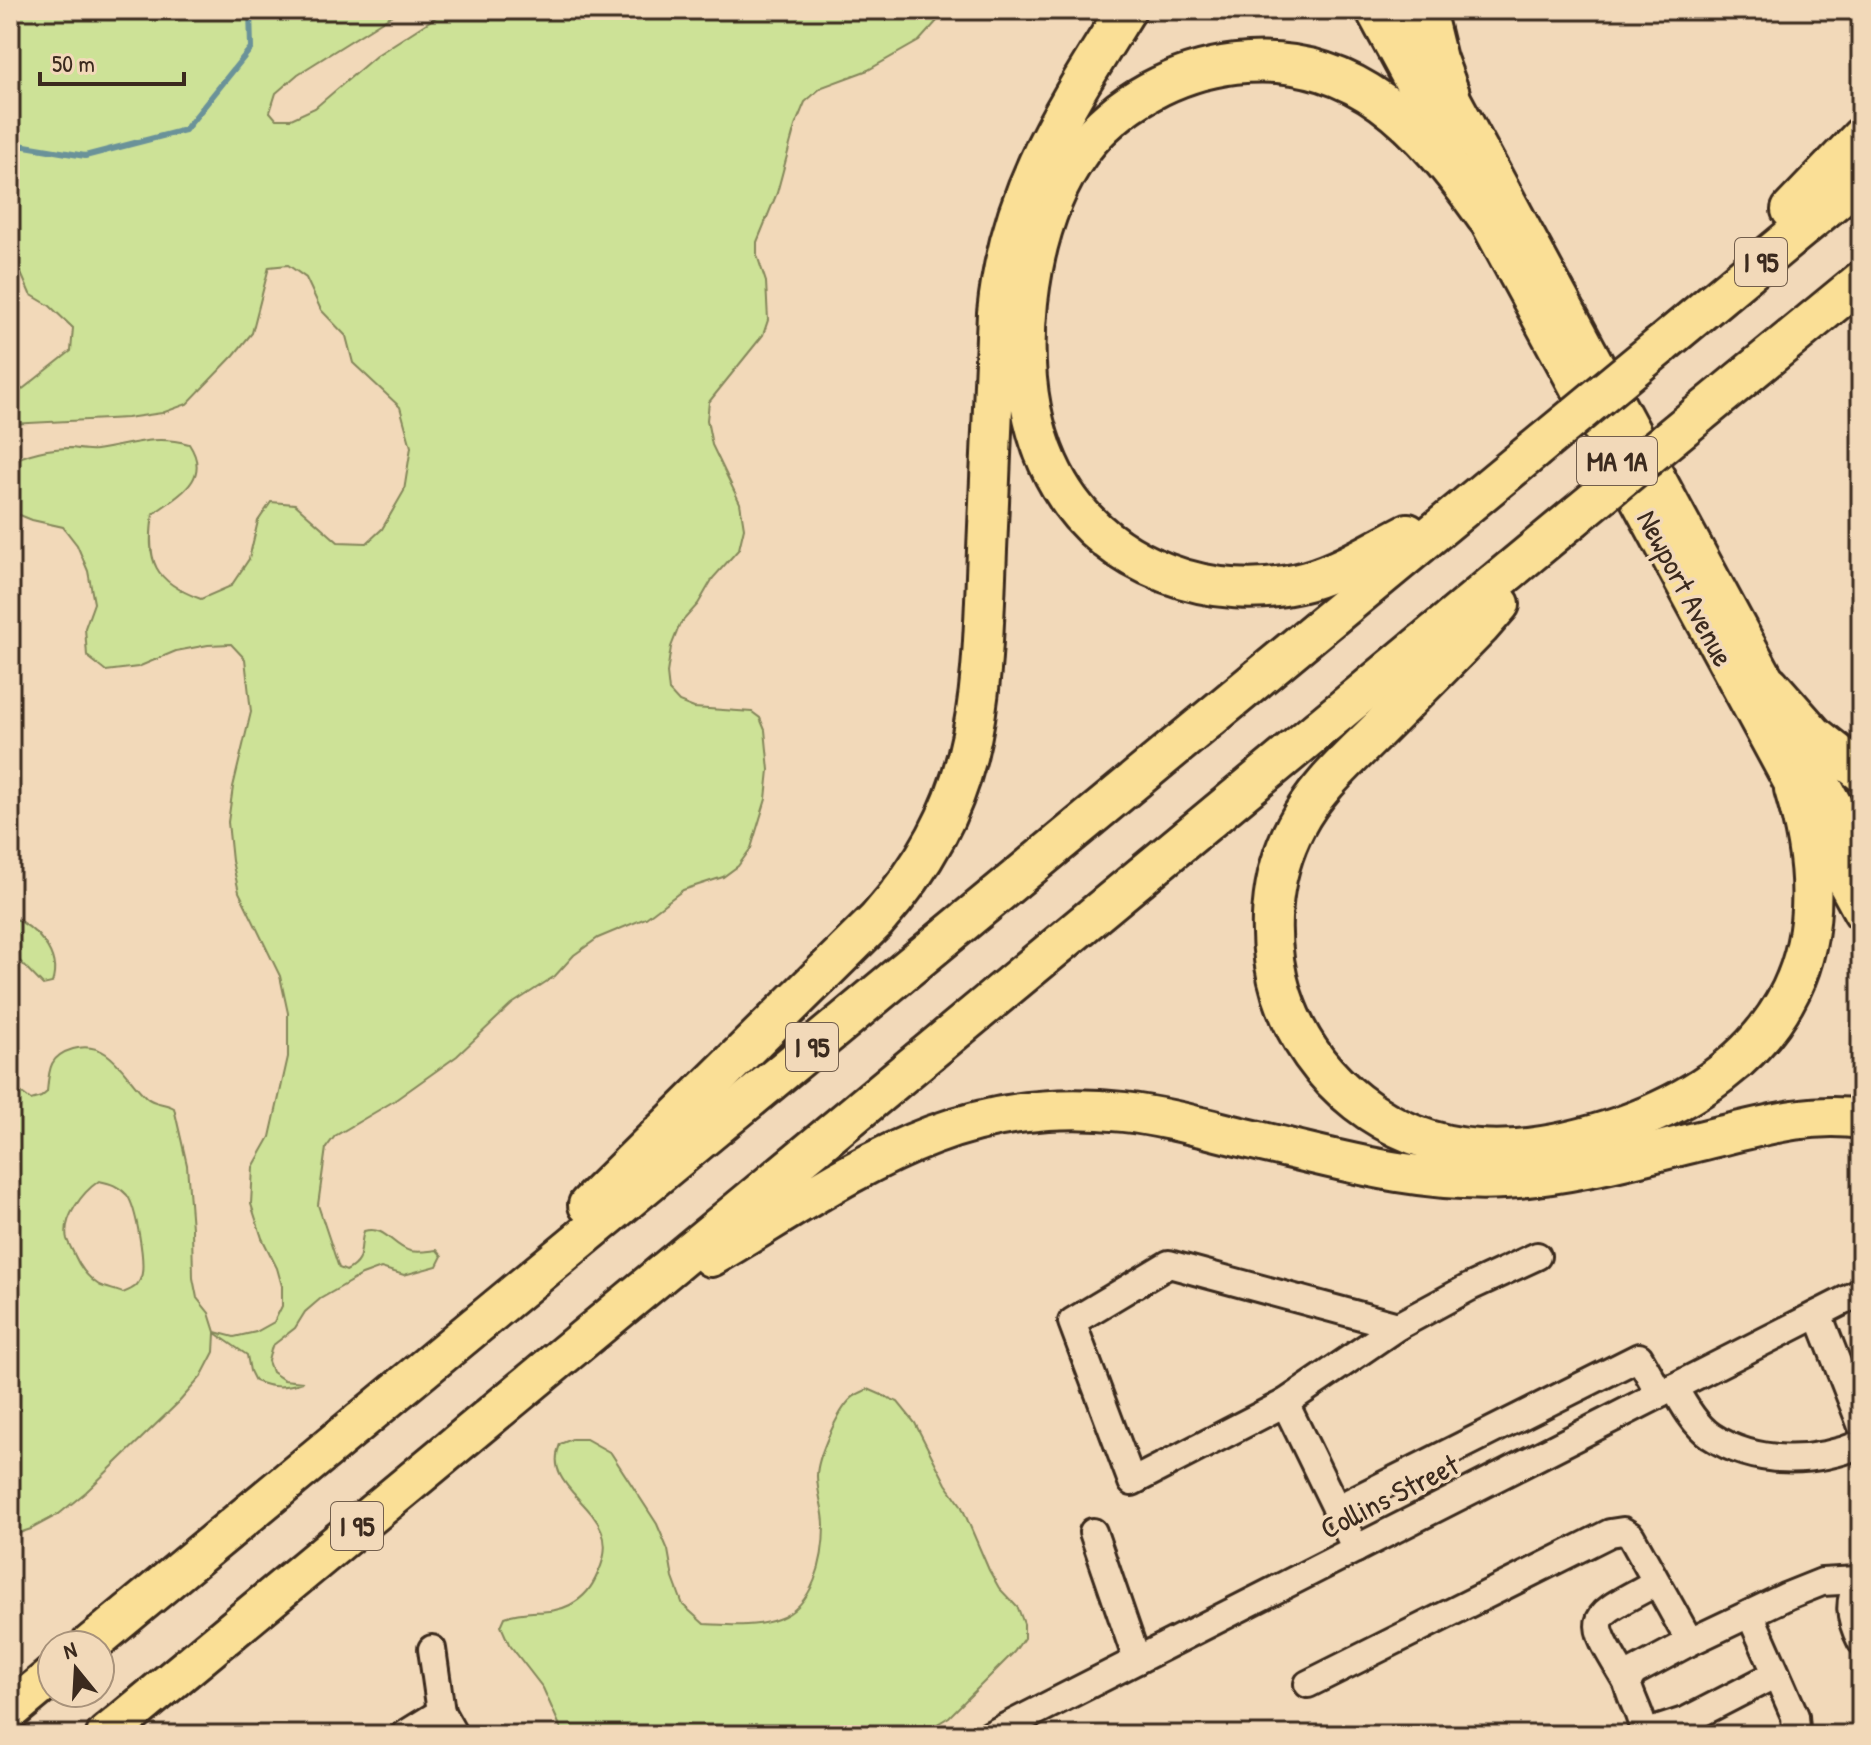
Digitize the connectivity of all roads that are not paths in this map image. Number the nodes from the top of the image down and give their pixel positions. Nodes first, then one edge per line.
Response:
1 (1126, 10) edge
2 (1373, 10) edge
3 (1405, 10) edge
4 (1425, 10) edge
5 (1450, 94) junction
6 (1861, 137) edge
7 (1861, 179) edge
8 (1486, 217) junction
9 (1861, 281) edge
10 (1711, 303) junction
11 (1861, 311) edge
12 (1759, 365) junction
13 (1477, 496) junction
14 (1572, 519) junction
15 (1770, 685) junction
16 (1861, 772) edge
17 (1794, 789) junction
18 (1861, 854) edge
19 (1861, 912) edge
20 (1861, 1119) edge
21 (1537, 1256) dead end
22 (1861, 1292) edge
23 (1818, 1314) junction
24 (487, 1317) junction
25 (608, 1318) junction
26 (1398, 1326) junction
27 (1667, 1390) junction
28 (1285, 1403) junction
29 (1861, 1424) edge
30 (1861, 1444) edge
31 (1336, 1509) junction
32 (1093, 1532) dead end
33 (1356, 1549) junction
34 (1860, 1578) edge
35 (1655, 1583) junction
36 (1750, 1614) junction
37 (109, 1629) edge
38 (1861, 1641) edge
39 (1690, 1642) junction
40 (432, 1649) dead end
41 (1137, 1660) junction
42 (1776, 1674) junction
43 (1627, 1682) junction
44 (1308, 1684) dead end
45 (36, 1689) edge
46 (10, 1711) edge
47 (447, 1724) edge
48 (1644, 1734) edge
49 (106, 1735) edge
50 (404, 1735) edge
51 (990, 1735) edge
52 (1792, 1735) edge

1 - 24 highway
2 - 8 main road, Newport Avenue / MA 1A
3 - 5 main road, Newport Avenue / MA 1A
4 - 5 highway
5 - 15 main road, Newport Avenue / MA 1A
6 - 10 highway
7 - 10 highway, I 95
8 - 13 highway
8 - 17 main road, Newport Avenue / MA 1A
9 - 12 highway, I 95
10 - 13 highway, I 95, bridge
11 - 12 highway
12 - 14 highway, I 95, bridge
13 - 24 highway, I 95
14 - 17 highway
14 - 25 highway, I 95
15 - 16 highway
15 - 18 main road, Newport Avenue / MA 1A
17 - 19 main road, Newport Avenue / MA 1A
20 - 25 highway
21 - 26 street
22 - 23 street, Collins Street
23 - 27 street, Collins Street
23 - 29 street
24 - 37 highway, I 95
25 - 49 highway, I 95
26 - 28 street
26 - 28 street
27 - 30 street
27 - 31 street
27 - 33 street, Collins Street
28 - 31 street
31 - 33 street
32 - 41 street
33 - 41 street, Collins Street
34 - 36 street
34 - 38 street
35 - 39 street
35 - 43 street
35 - 44 street
36 - 39 street
36 - 42 street
39 - 43 street
40 - 47 street
41 - 51 street, Collins Street
42 - 48 street
42 - 52 street
43 - 48 street
45 - 46 highway
47 - 50 street

